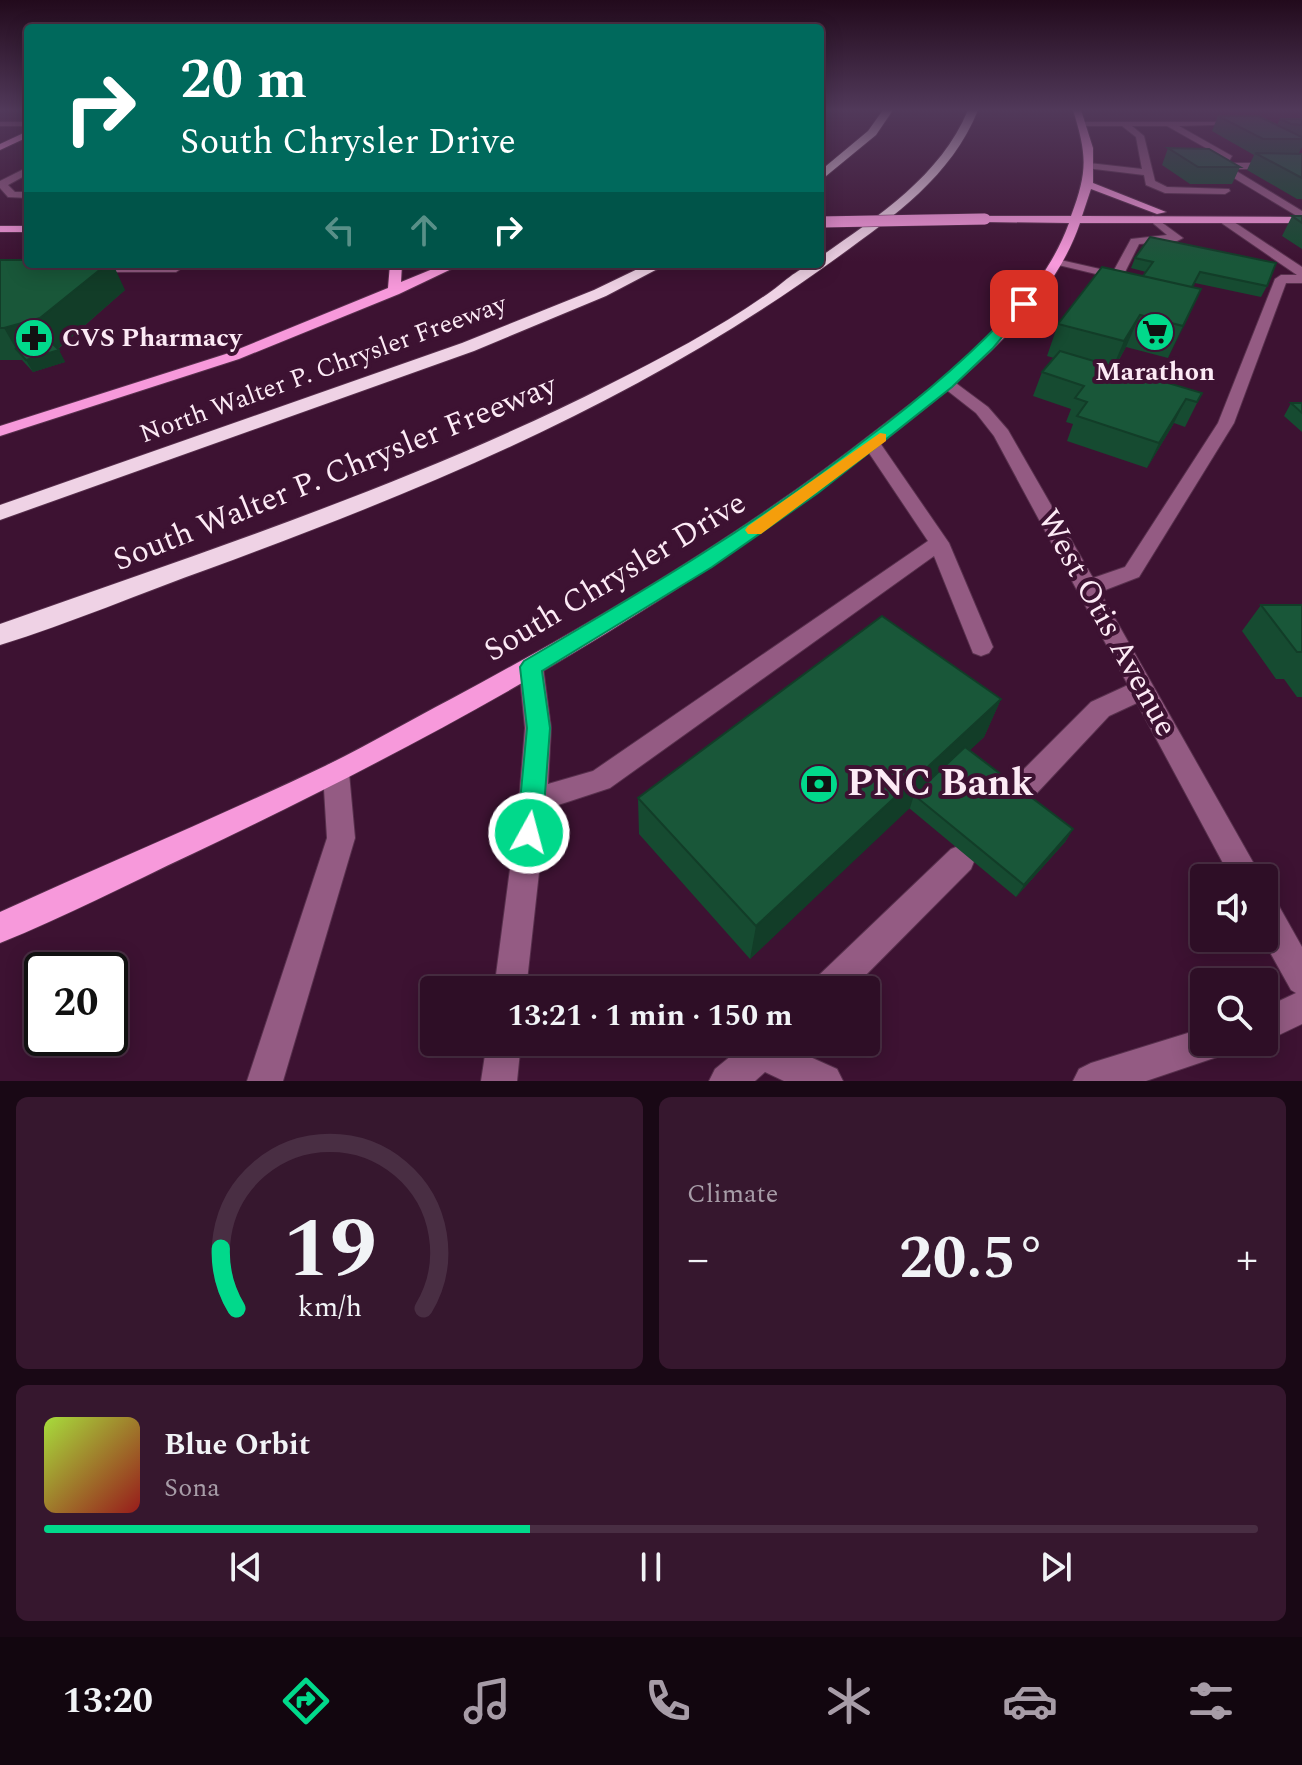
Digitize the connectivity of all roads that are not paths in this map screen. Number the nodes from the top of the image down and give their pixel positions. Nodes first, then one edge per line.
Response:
1 (840, 160) edge
2 (949, 160) edge
3 (1089, 160) edge
4 (1145, 160) edge
5 (1089, 166) junction
6 (1302, 166) edge
7 (24, 173) edge
8 (1148, 173) junction
9 (824, 174) edge
10 (1088, 184) junction
11 (1225, 191) edge
12 (24, 195) edge
13 (1076, 218) junction
14 (1302, 218) edge
15 (1153, 219) junction
16 (1197, 220) junction
17 (1224, 220) junction
18 (824, 222) edge
19 (0, 229) edge
20 (24, 229) edge
21 (1056, 263) junction
22 (824, 264) edge
23 (176, 268) dead end
24 (396, 268) edge
25 (447, 268) edge
26 (652, 268) edge
27 (819, 268) edge
28 (73, 269) edge
29 (1302, 276) edge
30 (394, 291) junction
31 (947, 384) junction
32 (0, 431) edge
33 (872, 444) junction
34 (0, 513) edge
35 (939, 543) junction
36 (1088, 588) junction
37 (0, 635) edge
38 (981, 647) dead end
39 (531, 667) junction
40 (1144, 689) junction
41 (336, 773) junction
42 (1012, 800) edge
43 (533, 801) junction
44 (961, 859) dead end
45 (1239, 864) edge
46 (0, 928) edge
47 (1278, 935) edge
48 (512, 976) edge
49 (842, 976) edge
50 (1302, 979) edge
51 (1302, 1007) edge
52 (1278, 1018) edge
53 (1190, 1050) edge
54 (502, 1056) edge
55 (759, 1056) edge
56 (783, 1056) edge
57 (265, 1081) edge
58 (499, 1081) edge
59 (727, 1081) edge
60 (825, 1081) edge
61 (1091, 1081) edge

1 - 9 highway
2 - 22 highway, South Walter P. Chrysler Freeway
3 - 5 main road, South Chrysler Drive
4 - 8 street
5 - 8 street
5 - 10 main road, South Chrysler Drive
6 - 14 street
7 - 12 street
8 - 11 street
10 - 13 main road, South Chrysler Drive
10 - 16 main road
13 - 15 main road
13 - 18 main road, bridge
13 - 21 main road, South Chrysler Drive
14 - 17 main road
15 - 16 main road
15 - 21 street
16 - 17 main road
17 - 29 street
19 - 20 main road
21 - 31 main road, South Chrysler Drive
23 - 28 street
24 - 30 main road
25 - 30 main road
26 - 34 highway, North Walter P. Chrysler Freeway
27 - 37 highway, South Walter P. Chrysler Freeway
29 - 36 street
30 - 32 main road
31 - 33 main road, South Chrysler Drive
31 - 36 street, West Otis Avenue
33 - 35 street
33 - 39 main road, South Chrysler Drive
35 - 38 street
35 - 43 street
36 - 40 street, West Otis Avenue
39 - 41 main road, South Chrysler Drive
39 - 43 street
40 - 42 street
40 - 45 street, West Otis Avenue
41 - 46 main road, South Chrysler Drive
41 - 57 street
43 - 48 street
44 - 49 street
47 - 50 street
51 - 52 street
53 - 61 street
54 - 58 street
55 - 59 street
56 - 60 street

